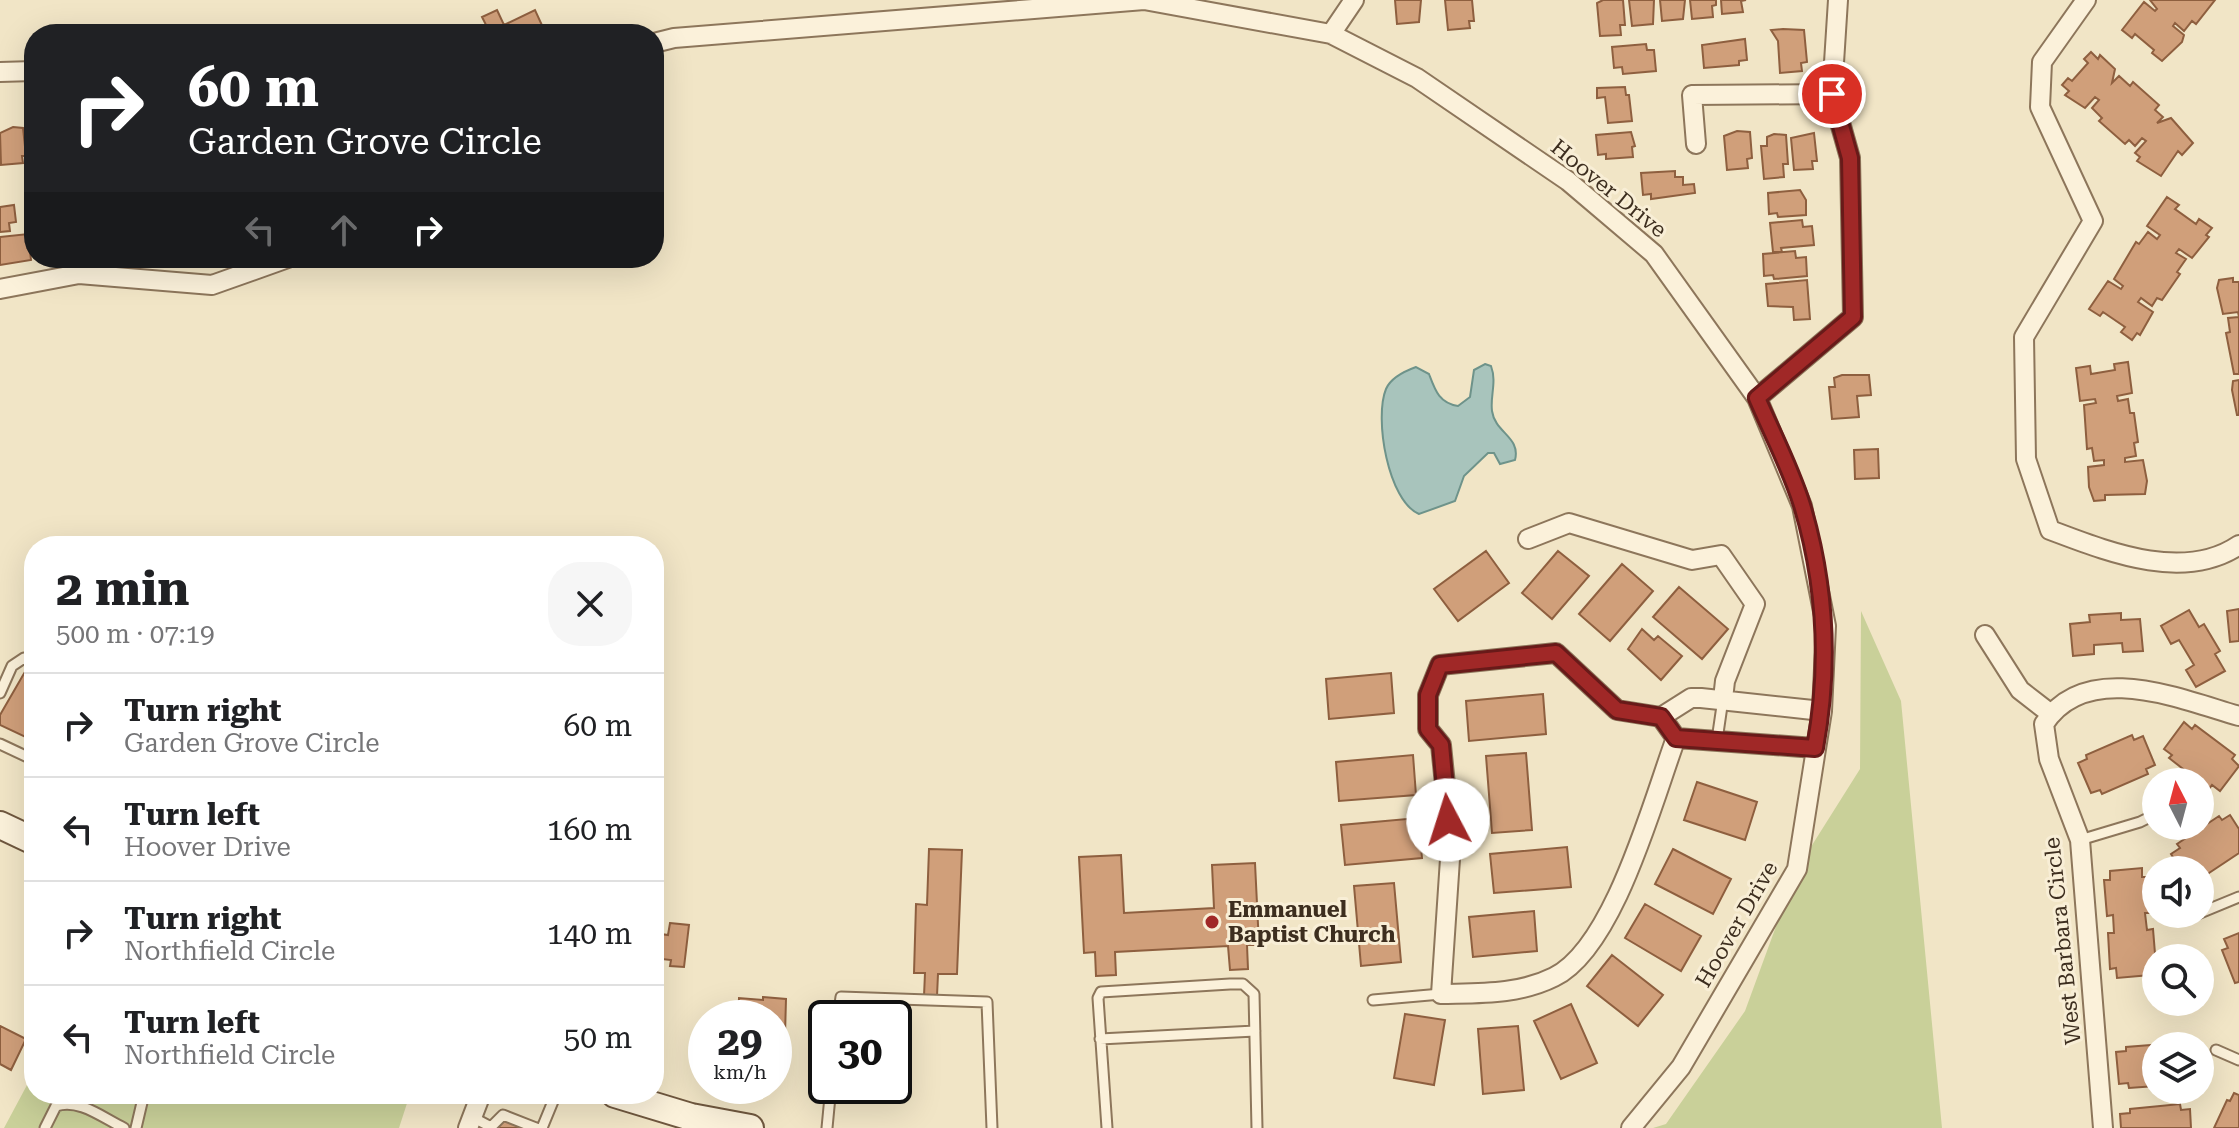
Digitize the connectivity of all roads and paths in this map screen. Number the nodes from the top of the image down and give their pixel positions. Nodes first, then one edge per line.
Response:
1 (1354, 0) edge
2 (1838, 0) edge
3 (2086, 0) edge
4 (1331, 34) junction
5 (664, 40) edge
6 (24, 71) edge
7 (0, 72) edge
8 (1832, 94) junction
9 (1696, 144) dead end
10 (260, 268) edge
11 (0, 289) edge
12 (1757, 398) junction
13 (1528, 539) dead end
14 (2239, 545) edge
15 (1985, 635) dead end
16 (24, 658) edge
17 (0, 693) edge
18 (1723, 699) junction
19 (1822, 711) junction
20 (2051, 714) junction
21 (2239, 716) edge
22 (1661, 717) junction
23 (1676, 738) junction
24 (1717, 740) junction
25 (0, 744) edge
26 (1815, 748) junction
27 (24, 755) edge
28 (2142, 821) edge
29 (0, 825) edge
30 (24, 836) edge
31 (2080, 840) junction
32 (2239, 897) edge
33 (2214, 907) edge
34 (1441, 994) junction
35 (841, 1000) edge
36 (1373, 1000) dead end
37 (1255, 1031) junction
38 (1100, 1039) junction
39 (2216, 1050) dead end
40 (2239, 1060) edge
41 (62, 1104) edge
42 (77, 1104) edge
43 (142, 1104) edge
44 (551, 1104) edge
45 (642, 1104) edge
46 (829, 1104) edge
47 (470, 1122) edge
48 (690, 1122) edge
49 (45, 1128) edge
50 (124, 1128) edge
51 (136, 1128) edge
52 (491, 1128) edge
53 (539, 1128) edge
54 (750, 1128) edge
55 (827, 1128) edge
56 (992, 1128) edge
57 (1107, 1128) edge
58 (1257, 1128) edge
59 (1631, 1128) edge
60 (2103, 1128) edge

1 - 4 street
2 - 8 street
3 - 14 street
4 - 5 street, Hoover Drive
4 - 12 street, Hoover Drive
6 - 7 street
8 - 9 street
8 - 12 street
10 - 11 street
12 - 19 street, Hoover Drive
13 - 18 street
15 - 20 street
16 - 17 lane
18 - 19 street
18 - 22 street
18 - 24 lane
19 - 26 street, Hoover Drive
20 - 21 street
20 - 31 street, West Barbara Circle
22 - 23 street
22 - 34 street
23 - 24 street
23 - 34 street
24 - 26 street
25 - 27 lane
26 - 59 street, Hoover Drive
28 - 31 lane
29 - 30 main road
31 - 60 street, West Barbara Circle
32 - 33 lane
34 - 36 lane
35 - 56 lane
37 - 38 lane
37 - 38 lane
37 - 58 lane
38 - 57 lane
39 - 40 lane
41 - 49 lane
42 - 50 lane
43 - 51 lane
44 - 53 lane
45 - 48 main road
46 - 55 lane
47 - 52 lane
48 - 54 main road
52 - 53 lane

